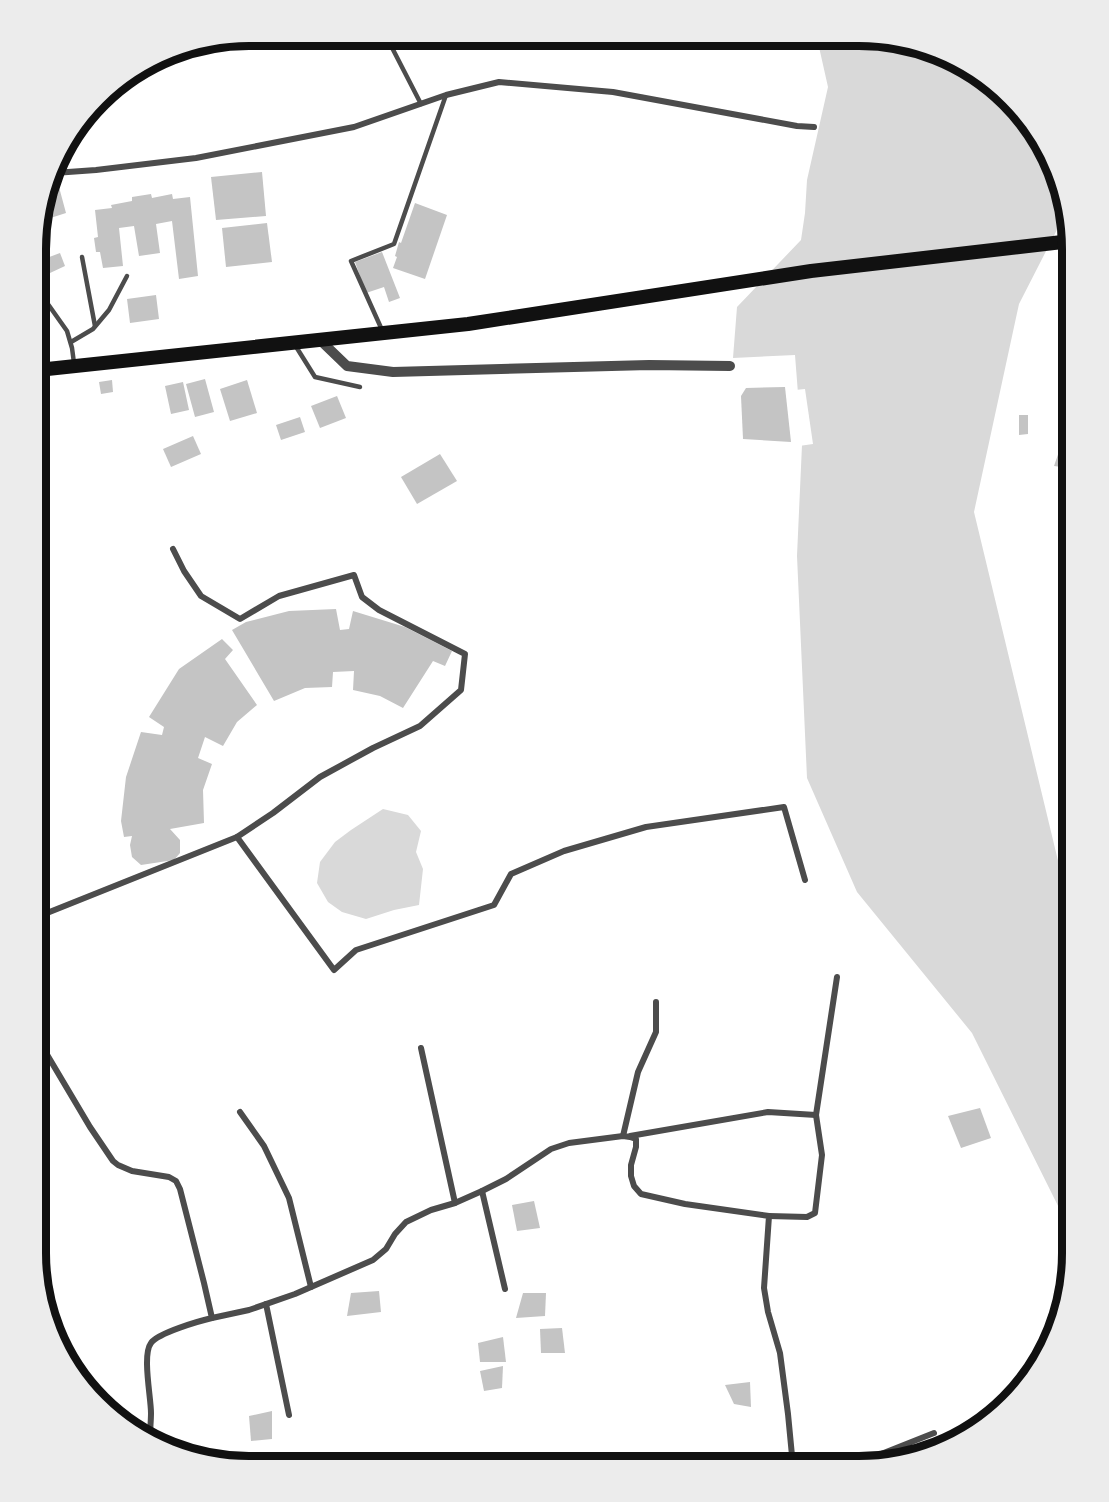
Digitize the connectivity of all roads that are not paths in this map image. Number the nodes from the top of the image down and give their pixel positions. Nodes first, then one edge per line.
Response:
1 (391, 46) edge
2 (446, 95) junction
3 (421, 104) junction
4 (814, 127) dead end
5 (62, 172) edge
6 (1062, 242) edge
7 (82, 257) dead end
8 (127, 276) dead end
9 (46, 301) edge
10 (95, 326) junction
11 (383, 333) junction
12 (320, 340) junction
13 (71, 342) junction
14 (294, 342) junction
15 (74, 366) junction
16 (730, 366) dead end
17 (46, 369) edge
18 (360, 387) dead end
19 (173, 549) dead end
20 (237, 837) junction
21 (805, 880) dead end
22 (46, 913) edge
23 (837, 977) dead end
24 (656, 1002) dead end
25 (421, 1048) dead end
26 (46, 1053) edge
27 (240, 1112) dead end
28 (816, 1115) junction
29 (626, 1136) junction
30 (482, 1191) junction
31 (455, 1203) junction
32 (769, 1216) junction
33 (311, 1287) junction
34 (505, 1289) dead end
35 (266, 1304) junction
36 (212, 1318) junction
37 (290, 1415) dead end
38 (150, 1429) edge
39 (934, 1432) dead end
40 (879, 1455) edge
41 (792, 1456) edge

1 - 3 lane
2 - 3 street
2 - 4 street
2 - 11 lane
3 - 5 street
6 - 11 main road
7 - 10 lane
8 - 10 lane
9 - 13 lane
10 - 13 lane
11 - 12 main road
12 - 14 main road
12 - 16 street
13 - 15 lane
14 - 15 main road
14 - 18 lane
15 - 17 main road
19 - 20 street
20 - 21 street
20 - 22 street
23 - 28 street
24 - 29 street
25 - 31 street
26 - 36 street
27 - 33 street
28 - 29 street
28 - 32 street
29 - 30 street
29 - 32 street
30 - 31 street
30 - 34 street
31 - 33 street
32 - 41 street
33 - 35 street
35 - 36 street
35 - 37 street
36 - 38 street
39 - 40 street

